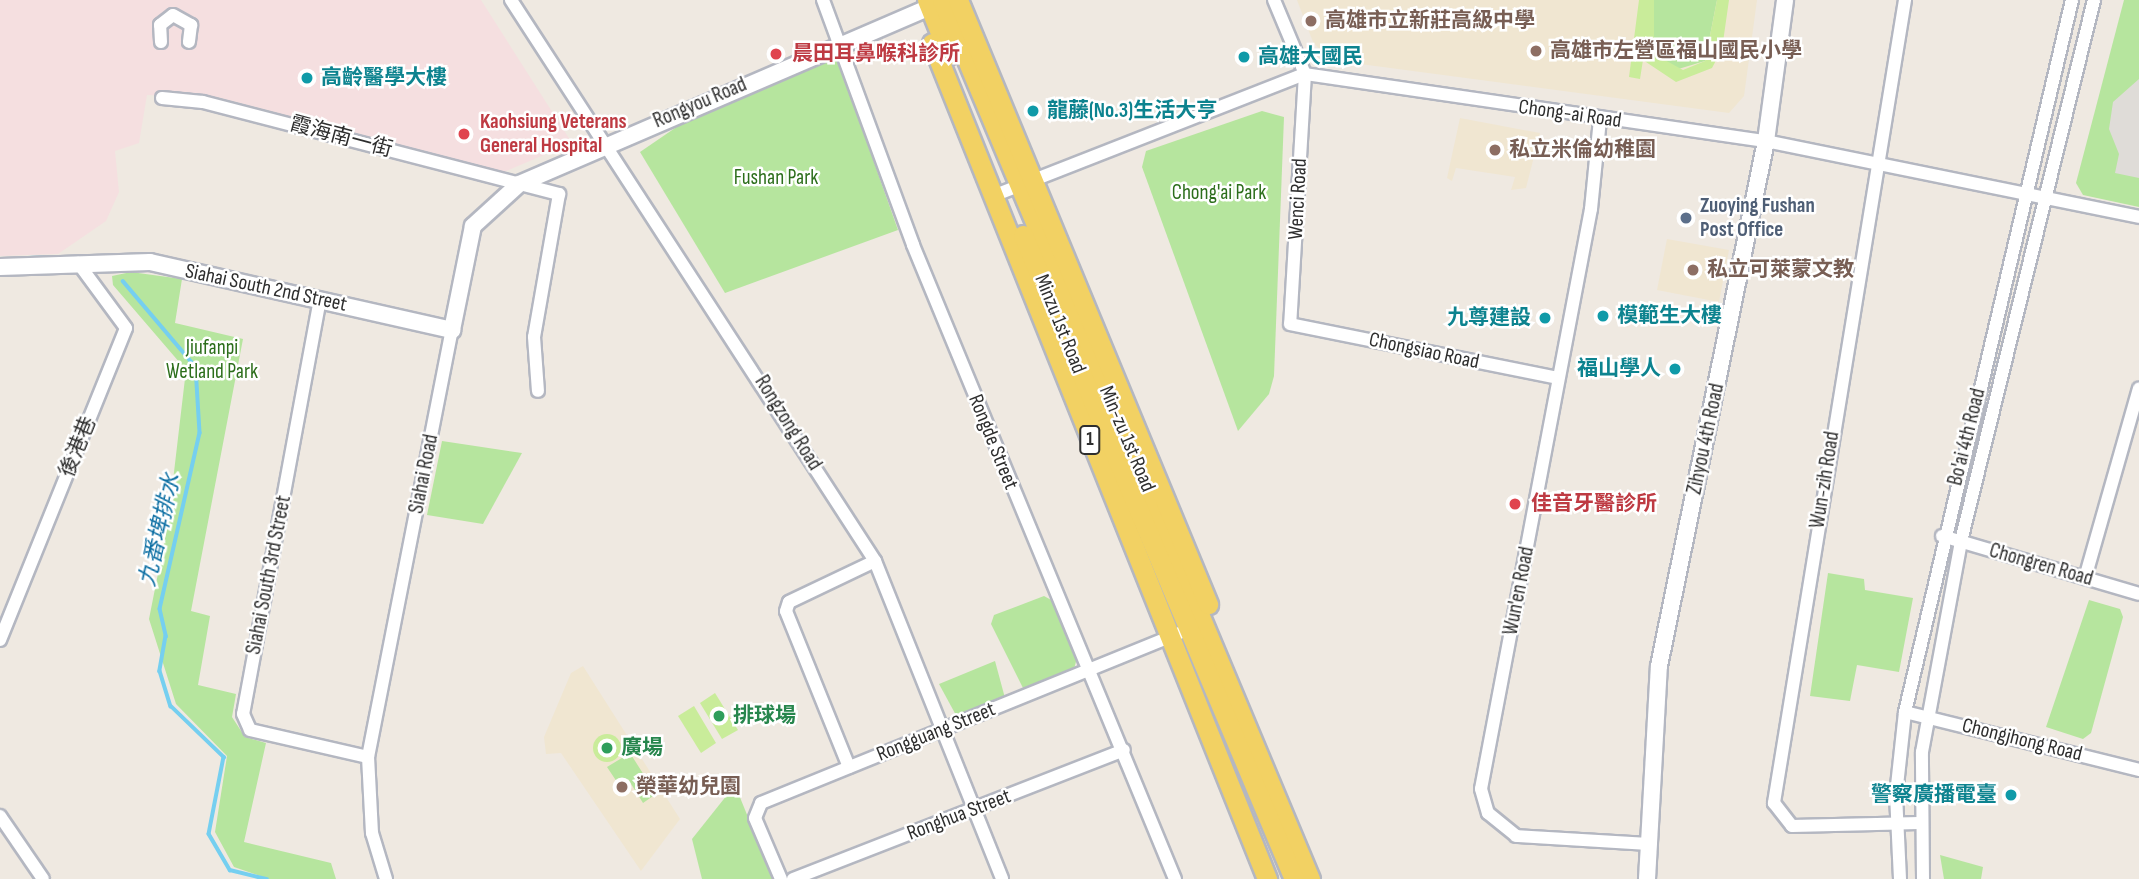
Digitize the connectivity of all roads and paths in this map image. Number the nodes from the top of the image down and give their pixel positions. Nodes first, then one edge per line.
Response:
1 (511, 0) edge
2 (823, 0) edge
3 (1274, 0) edge
4 (1785, 0) edge
5 (1905, 0) edge
6 (2072, 0) edge
7 (2094, 0) edge
8 (936, 3) edge
9 (189, 41) dead end
10 (161, 42) dead end
11 (839, 45) junction
12 (1305, 74) junction
13 (162, 99) dead end
14 (1600, 119) junction
15 (1766, 141) junction
16 (606, 143) junction
17 (1875, 163) junction
18 (519, 184) junction
19 (1011, 189) junction
20 (2024, 195) junction
21 (2046, 199) junction
22 (2139, 217) edge
23 (78, 263) junction
24 (0, 267) edge
25 (320, 299) junction
26 (1290, 324) joint
27 (452, 330) junction
28 (1557, 378) junction
29 (2139, 389) edge
30 (538, 391) dead end
31 (1942, 536) junction
32 (1961, 541) junction
33 (875, 561) junction
34 (2085, 578) junction
35 (2139, 594) edge
36 (1177, 633) junction
37 (0, 640) edge
38 (1088, 671) junction
39 (1905, 712) junction
40 (1928, 717) junction
41 (943, 727) junction
42 (1124, 750) junction
43 (368, 757) junction
44 (849, 767) junction
45 (2139, 770) edge
46 (974, 809) junction
47 (0, 816) edge
48 (1895, 823) junction
49 (1919, 823) junction
50 (1647, 844) junction
51 (43, 879) edge
52 (386, 879) edge
53 (781, 879) edge
54 (793, 879) edge
55 (1002, 879) edge
56 (1175, 879) edge
57 (1267, 879) edge
58 (1294, 879) edge
59 (1310, 879) edge
60 (1323, 879) edge
61 (1647, 879) edge
62 (1900, 879) edge
63 (1923, 879) edge

1 - 16 street, Rongzong Road
2 - 11 street, Rongde Street
3 - 12 street
4 - 15 street, Zihyou 4th Road
5 - 17 street, Wun-zih Road
6 - 20 street, Bo'ai 4th Road
7 - 21 street, Bo'ai 4th Road
8 - 11 street, Rongyou Road
8 - 19 main road, Min-zu 1st Road / 1
9 - 10 street
11 - 16 street, Rongyou Road
11 - 38 street, Rongde Street
12 - 14 street, Chong-ai Road
12 - 19 street, Chong-ai Road
12 - 26 street, Wenci Road
13 - 18 street, 霞海南一街
14 - 15 street, Chong-ai Road
14 - 28 street, Wun'en Road
15 - 17 street, Chong-ai Road
15 - 50 street, Zihyou 4th Road
16 - 18 street, Siahai Road
16 - 33 street, Rongzong Road
17 - 20 street, Chong-ai Road
17 - 48 street, Wun-zih Road
18 - 27 street, Siahai Road
18 - 30 street, 霞海南一街
19 - 36 main road, Minzu 1st Road / 1
19 - 59 main road, Min-zu 1st Road / 1
19 - 60 main road, Min-zu 1st Road / 1
20 - 21 street, Chong-ai Road
20 - 31 street, Bo'ai 4th Road
21 - 22 street, Chong-ai Road
21 - 32 street, Bo'ai 4th Road
23 - 24 street, Siahai South 2nd Street
23 - 25 street, Siahai South 2nd Street
23 - 37 street, 後港巷
25 - 27 street, Siahai South 2nd Street
25 - 43 street, Siahai South 3rd Street
26 - 28 street, Chongsiao Road
27 - 43 street, Siahai Road
28 - 50 street, Wun'en Road
29 - 34 street
31 - 32 street, Chongren Road
31 - 39 street, Bo'ai 4th Road
32 - 34 street, Chongren Road
32 - 40 street, Bo'ai 4th Road
33 - 41 street, Rongzong Road
33 - 44 street
34 - 35 street, Chongren Road
36 - 38 street, Rongguang Street
36 - 57 main road, Minzu 1st Road / 1
36 - 58 main road, Minzu 1st Road / 1
38 - 41 street, Rongguang Street
38 - 42 street, Rongde Street
39 - 40 street, Chongjhong Road
39 - 48 street, Bo'ai 4th Road
40 - 45 street, Chongjhong Road
40 - 49 street, Bo'ai 4th Road
41 - 44 street, Rongguang Street
41 - 46 street, Rongzong Road
42 - 46 street, Ronghua Street
42 - 56 street, Rongde Street
43 - 52 street, Siahai Road
44 - 53 street, Rongguang Street
46 - 54 street, Ronghua Street
46 - 55 street, Rongzong Road
47 - 51 street
48 - 49 street, Wun-zih Road
48 - 62 street, Bo'ai 4th Road
49 - 63 street, Bo'ai 4th Road
50 - 61 street, Zihyou 4th Road

